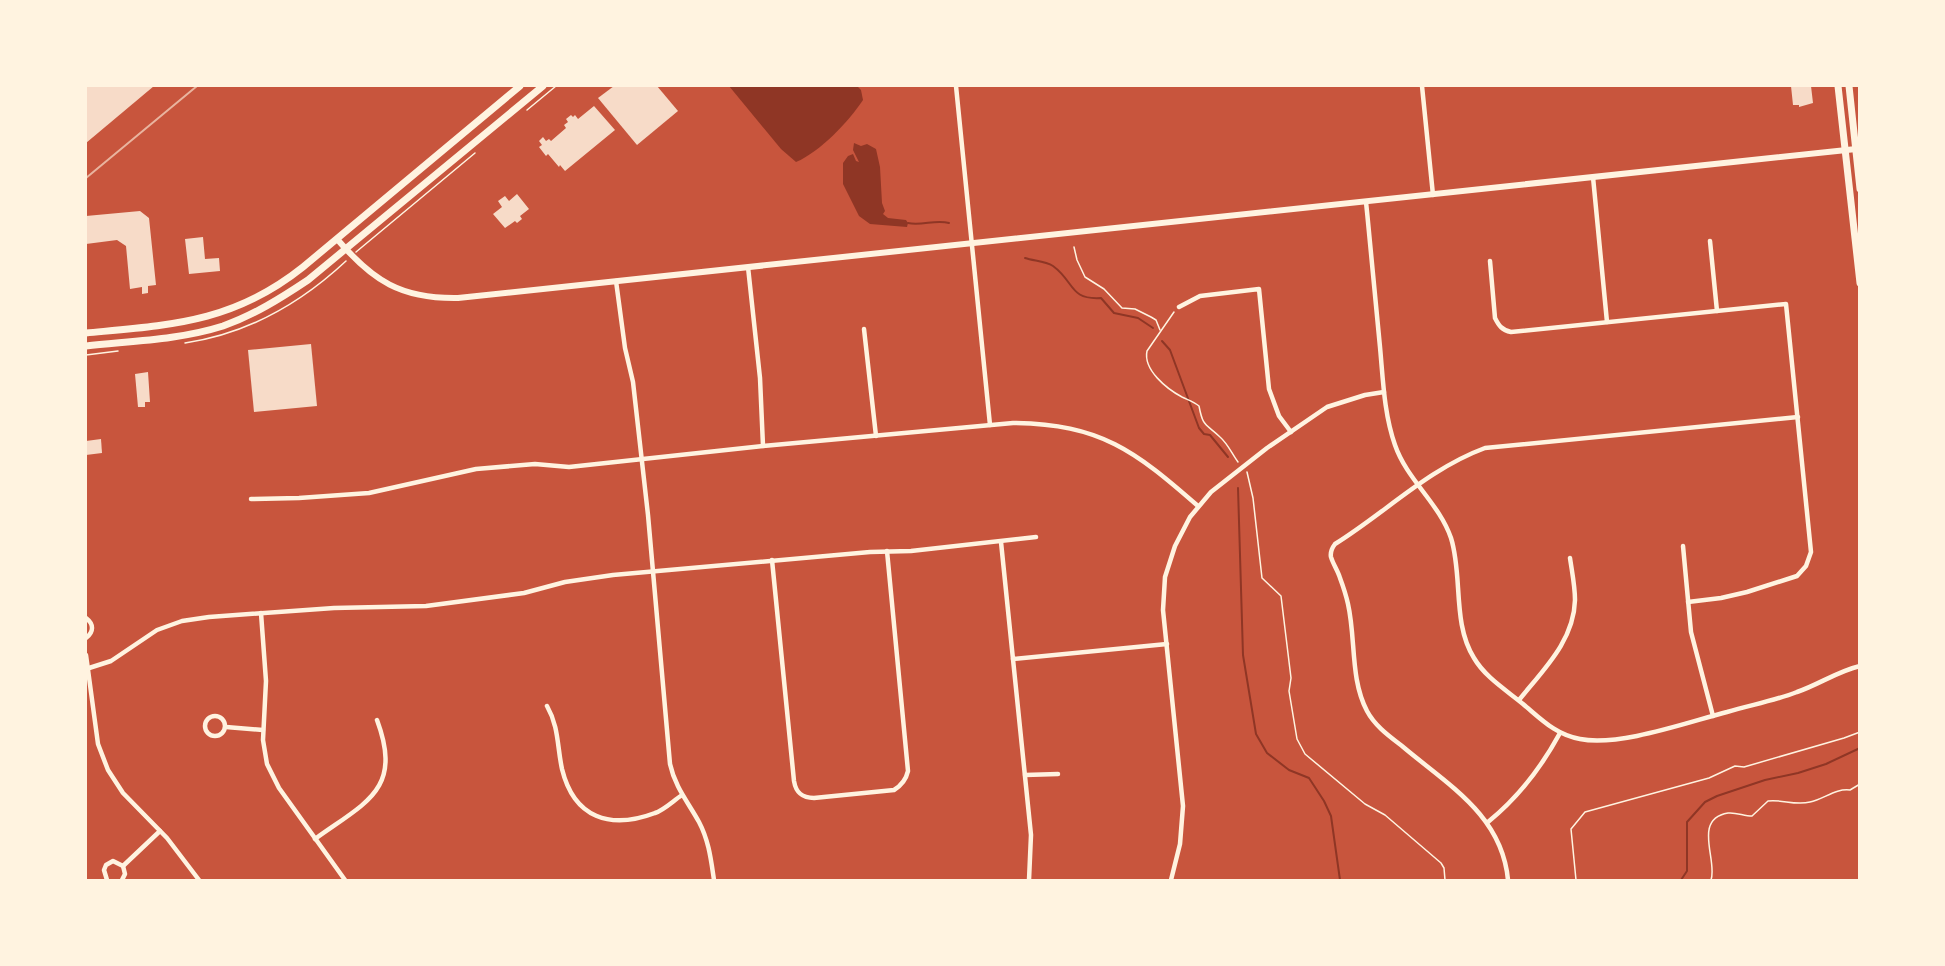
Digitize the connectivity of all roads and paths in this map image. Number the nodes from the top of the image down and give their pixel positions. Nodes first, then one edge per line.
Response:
1 (520, 86) edge
2 (543, 86) edge
3 (556, 86) edge
4 (956, 86) edge
5 (1422, 86) edge
6 (1838, 86) edge
7 (1849, 86) edge
8 (523, 113) dead end
9 (1845, 150) junction
10 (1856, 150) junction
11 (477, 151) dead end
12 (1593, 177) junction
13 (1860, 189) edge
14 (1433, 195) junction
15 (1366, 202) junction
16 (337, 239) junction
17 (1710, 241) dead end
18 (972, 244) junction
19 (1074, 247) dead end
20 (346, 249) junction
21 (352, 256) junction
22 (1490, 261) dead end
23 (748, 267) junction
24 (616, 281) junction
25 (1860, 283) edge
26 (1179, 307) joint
27 (1717, 311) junction
28 (1608, 322) junction
29 (864, 329) dead end
30 (1161, 330) junction
31 (86, 333) edge
32 (86, 346) edge
33 (1384, 392) junction
34 (1798, 417) junction
35 (990, 425) junction
36 (1291, 432) junction
37 (876, 436) junction
38 (763, 446) junction
39 (642, 459) junction
40 (1243, 467) junction
41 (1419, 484) junction
42 (251, 499) dead end
43 (1198, 506) junction
44 (1036, 537) dead end
45 (1001, 542) junction
46 (1683, 546) dead end
47 (887, 552) junction
48 (1570, 558) dead end
49 (772, 560) junction
50 (653, 571) junction
51 (1688, 602) junction
52 (261, 613) junction
53 (86, 618) edge
54 (86, 638) edge
55 (1167, 644) junction
56 (86, 655) edge
57 (1013, 659) junction
58 (1860, 666) edge
59 (86, 669) edge
60 (1519, 700) junction
61 (547, 706) dead end
62 (1713, 716) junction
63 (377, 720) dead end
64 (226, 727) junction
65 (263, 730) junction
66 (1860, 732) edge
67 (1560, 733) junction
68 (1058, 774) dead end
69 (1025, 776) junction
70 (1860, 784) edge
71 (682, 795) junction
72 (1488, 822) junction
73 (160, 831) junction
74 (315, 839) junction
75 (123, 866) junction
76 (107, 880) edge
77 (122, 880) edge
78 (200, 880) edge
79 (345, 880) edge
80 (714, 880) edge
81 (1029, 880) edge
82 (1171, 880) edge
83 (1445, 880) edge
84 (1508, 880) edge
85 (1576, 880) edge
86 (1710, 880) edge

1 - 16 main road
2 - 20 main road
3 - 8 path
4 - 18 street
5 - 14 street
6 - 9 main road
7 - 10 main road
9 - 10 street
9 - 12 street
9 - 25 main road
10 - 13 main road
11 - 21 path
12 - 14 street
12 - 28 street
14 - 15 street
15 - 18 street
15 - 33 street
16 - 20 street
16 - 31 main road
17 - 27 street
18 - 23 street
18 - 35 street
19 - 30 path
20 - 21 street
20 - 32 main road
21 - 24 street
22 - 28 street
23 - 24 street
23 - 38 street
24 - 39 street
26 - 30 path
26 - 36 street
27 - 28 street
27 - 34 street
29 - 37 street
30 - 40 path
33 - 36 street
33 - 41 street
34 - 41 street
34 - 51 street
35 - 37 street
35 - 43 street
36 - 40 street
37 - 38 street
38 - 39 street
39 - 42 street
39 - 50 street
40 - 43 street
40 - 83 path
41 - 60 street
41 - 72 street
43 - 55 street
44 - 45 street
45 - 47 street
45 - 57 street
46 - 51 street
47 - 49 street
47 - 49 street
48 - 60 street
49 - 50 street
50 - 52 street
50 - 71 street
51 - 62 street
52 - 59 street
52 - 65 street
53 - 54 street
55 - 57 street
55 - 82 street
56 - 59 street
57 - 69 street
58 - 62 street
59 - 73 street
60 - 67 street
61 - 71 street
62 - 67 street
63 - 74 street
64 - 64 street
64 - 65 street
65 - 74 street
66 - 85 path
67 - 72 street
68 - 69 street
69 - 81 street
70 - 86 path
71 - 80 street
72 - 84 street
73 - 75 street
73 - 78 street
74 - 79 street
75 - 76 street
75 - 77 street

